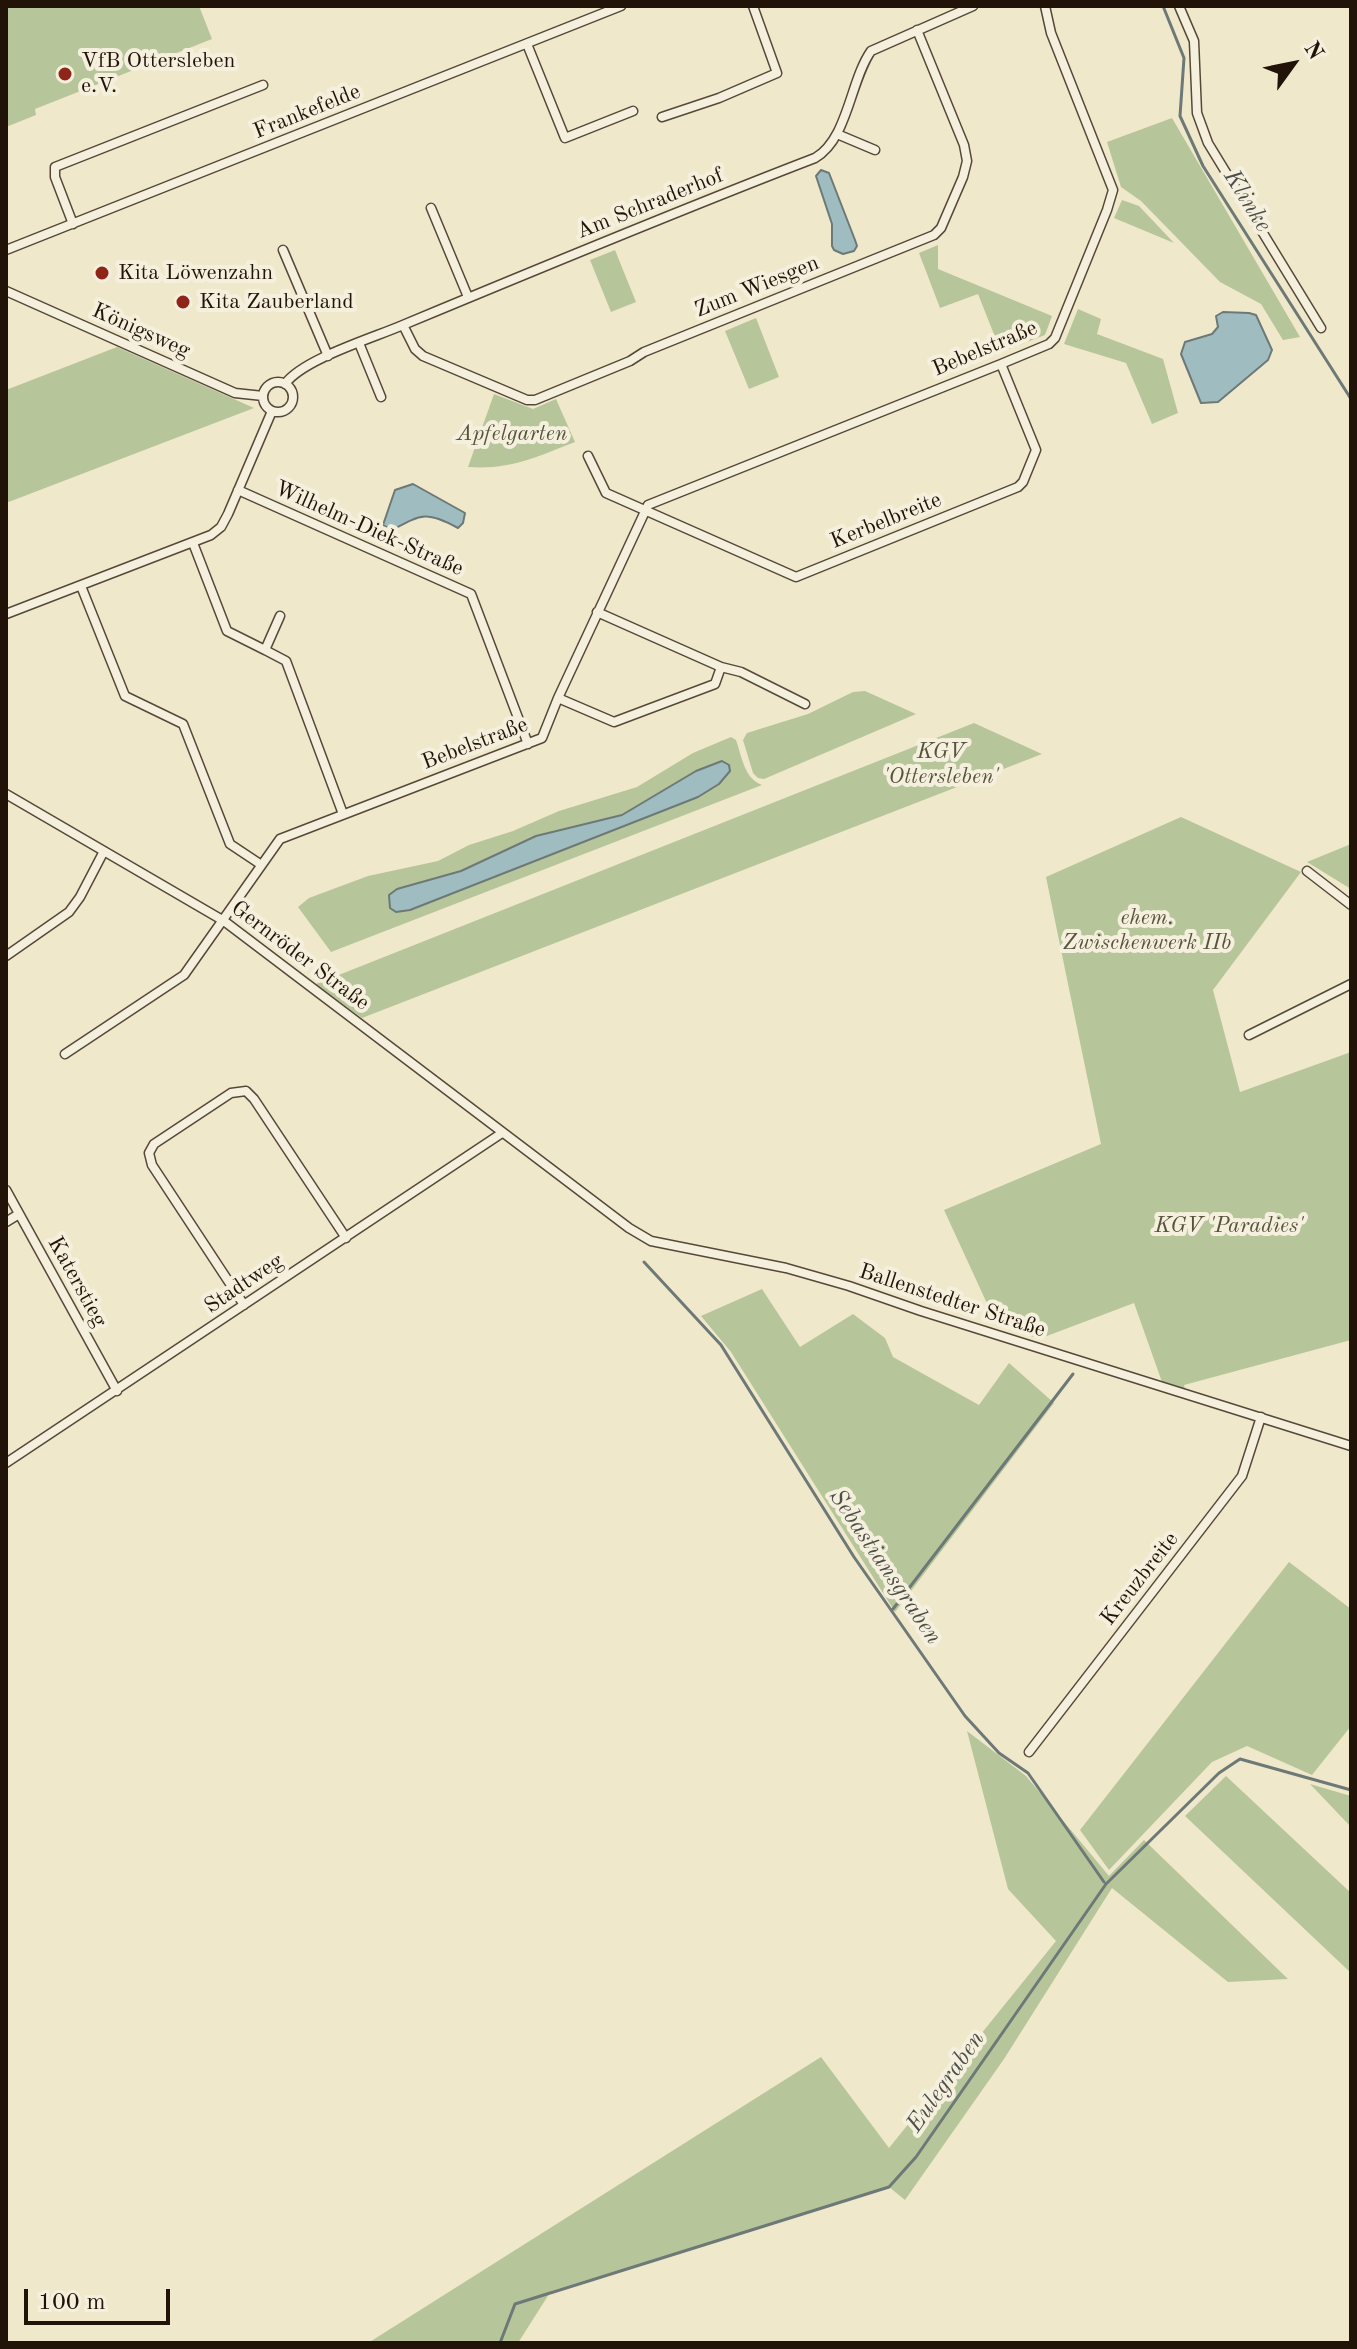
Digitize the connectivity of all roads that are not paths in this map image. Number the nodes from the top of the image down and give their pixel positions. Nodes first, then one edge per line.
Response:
1 (621, 6) edge
2 (753, 6) edge
3 (973, 6) edge
4 (1045, 6) edge
5 (1179, 6) edge
6 (917, 30) junction
7 (527, 44) junction
8 (263, 85) dead end
9 (633, 111) dead end
10 (662, 117) dead end
11 (837, 134) junction
12 (875, 150) dead end
13 (431, 208) dead end
14 (73, 224) junction
15 (6, 250) edge
16 (283, 250) dead end
17 (6, 291) edge
18 (468, 297) junction
19 (403, 325) junction
20 (1321, 328) dead end
21 (359, 343) junction
22 (328, 356) junction
23 (1001, 364) junction
24 (285, 384) junction
25 (263, 396) junction
26 (381, 397) dead end
27 (272, 411) junction
28 (588, 456) dead end
29 (238, 490) junction
30 (645, 510) junction
31 (193, 543) junction
32 (81, 586) junction
33 (597, 612) junction
34 (6, 614) edge
35 (280, 616) dead end
36 (265, 650) junction
37 (721, 667) junction
38 (558, 698) junction
39 (805, 704) dead end
40 (528, 744) junction
41 (6, 794) edge
42 (343, 814) junction
43 (104, 851) junction
44 (260, 864) junction
45 (1307, 871) dead end
46 (1351, 905) edge
47 (224, 921) junction
48 (6, 956) edge
49 (1351, 984) edge
50 (1249, 1035) dead end
51 (65, 1054) dead end
52 (502, 1133) junction
53 (556, 1172) joint
54 (6, 1190) edge
55 (19, 1214) junction
56 (6, 1222) edge
57 (346, 1238) junction
58 (244, 1305) junction
59 (117, 1391) junction
60 (1261, 1417) junction
61 (1351, 1446) edge
62 (6, 1463) edge
63 (1029, 1752) dead end

1 - 7 street, Frankefelde
2 - 10 street
3 - 6 street, Am Schraderhof
4 - 23 street, Bebelstraße
5 - 20 street
6 - 11 street, Am Schraderhof
6 - 19 street, Zum Wiesgen
7 - 9 street
7 - 14 street, Frankefelde
8 - 14 street
11 - 12 street
11 - 18 street, Am Schraderhof
13 - 18 street
14 - 15 street, Frankefelde
16 - 22 street
17 - 25 street, Königsweg
18 - 19 street, Am Schraderhof
19 - 21 street, Am Schraderhof
21 - 22 street, Am Schraderhof
21 - 26 street
22 - 24 street, Am Schraderhof
23 - 30 street, Bebelstraße
23 - 30 street, Kerbelbreite
24 - 25 street, Am Schraderhof
24 - 27 street
25 - 27 street
27 - 29 street
28 - 30 street
29 - 31 street
29 - 40 street, Wilhelm-Diek-Straße
30 - 33 street, Bebelstraße
31 - 32 street
31 - 36 street
32 - 34 street
32 - 44 street
33 - 37 street
33 - 38 street, Bebelstraße
35 - 36 street
36 - 42 street
37 - 38 street
37 - 39 street
38 - 40 street, Bebelstraße
40 - 42 street, Bebelstraße
41 - 43 street, Gernröder Straße
42 - 44 street, Bebelstraße
43 - 47 street, Gernröder Straße
43 - 48 street
44 - 47 street, Bebelstraße
45 - 46 street
47 - 51 street, Bebelstraße
47 - 52 street, Gernröder Straße
49 - 50 street
52 - 53 street, Gernröder Straße
52 - 57 street, Stadtweg
53 - 60 street, Ballenstedter Straße
54 - 55 street, Katerstieg
55 - 56 street
55 - 59 street, Katerstieg
57 - 58 street, Stadtweg
57 - 58 street
58 - 59 street, Stadtweg
59 - 62 street, Stadtweg
60 - 61 street, Ballenstedter Straße
60 - 63 street, Kreuzbreite

